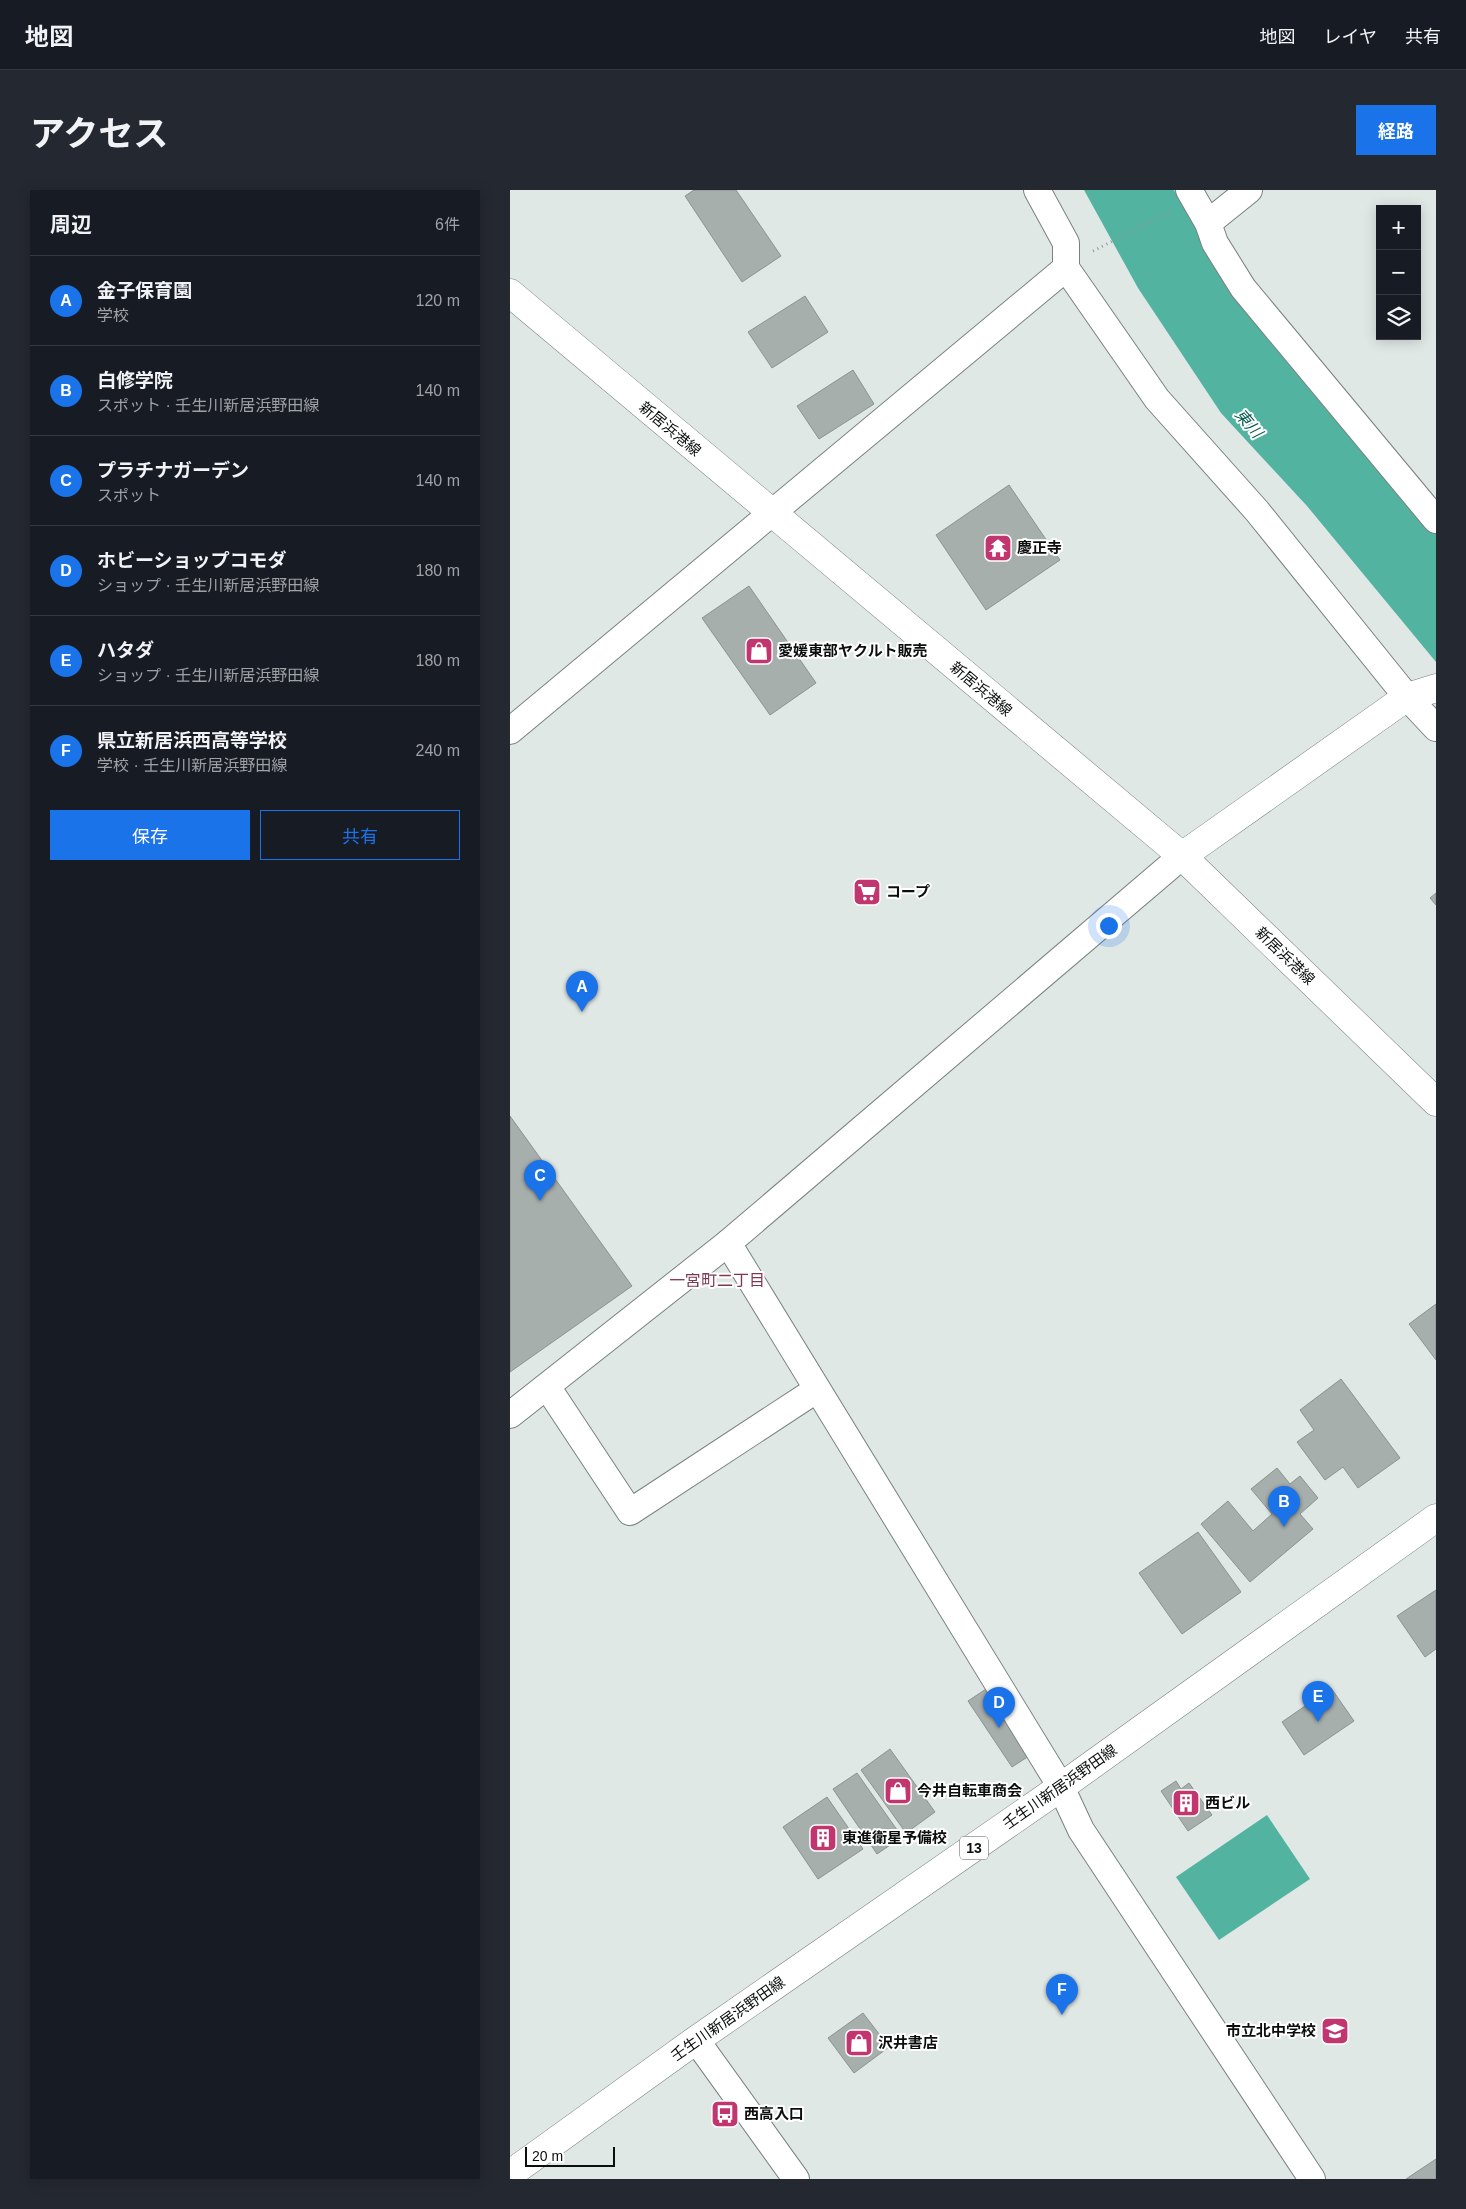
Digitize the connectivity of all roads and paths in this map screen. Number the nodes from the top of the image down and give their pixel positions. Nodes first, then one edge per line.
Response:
1 (1037, 190) edge
2 (1189, 190) edge
3 (1249, 190) edge
4 (1171, 211) dead end
5 (1208, 223) junction
6 (1089, 254) dead end
7 (1066, 268) junction
8 (510, 293) edge
9 (770, 513) junction
10 (1436, 520) edge
11 (1421, 693) edge
12 (1436, 728) edge
13 (510, 731) edge
14 (1182, 856) junction
15 (1436, 1102) edge
16 (728, 1244) junction
17 (548, 1388) junction
18 (816, 1390) junction
19 (510, 1415) edge
20 (1436, 1518) edge
21 (1061, 1787) junction
22 (696, 2040) junction
23 (510, 2174) edge
24 (787, 2176) edge
25 (1312, 2179) edge

1 - 7 street
2 - 5 street
3 - 5 street
4 - 6 path
5 - 10 street
7 - 9 street
7 - 11 street
8 - 9 main road, 新居浜港線
9 - 13 street
9 - 14 main road, 新居浜港線
11 - 12 street
11 - 14 main road
14 - 15 main road, 新居浜港線
14 - 16 street
16 - 17 street
16 - 18 street
17 - 18 street
17 - 19 street
18 - 21 street
20 - 21 main road, 壬生川新居浜野田線 / 13
21 - 22 main road, 壬生川新居浜野田線 / 13
21 - 25 street
22 - 23 main road, 壬生川新居浜野田線 / 13
22 - 24 street

